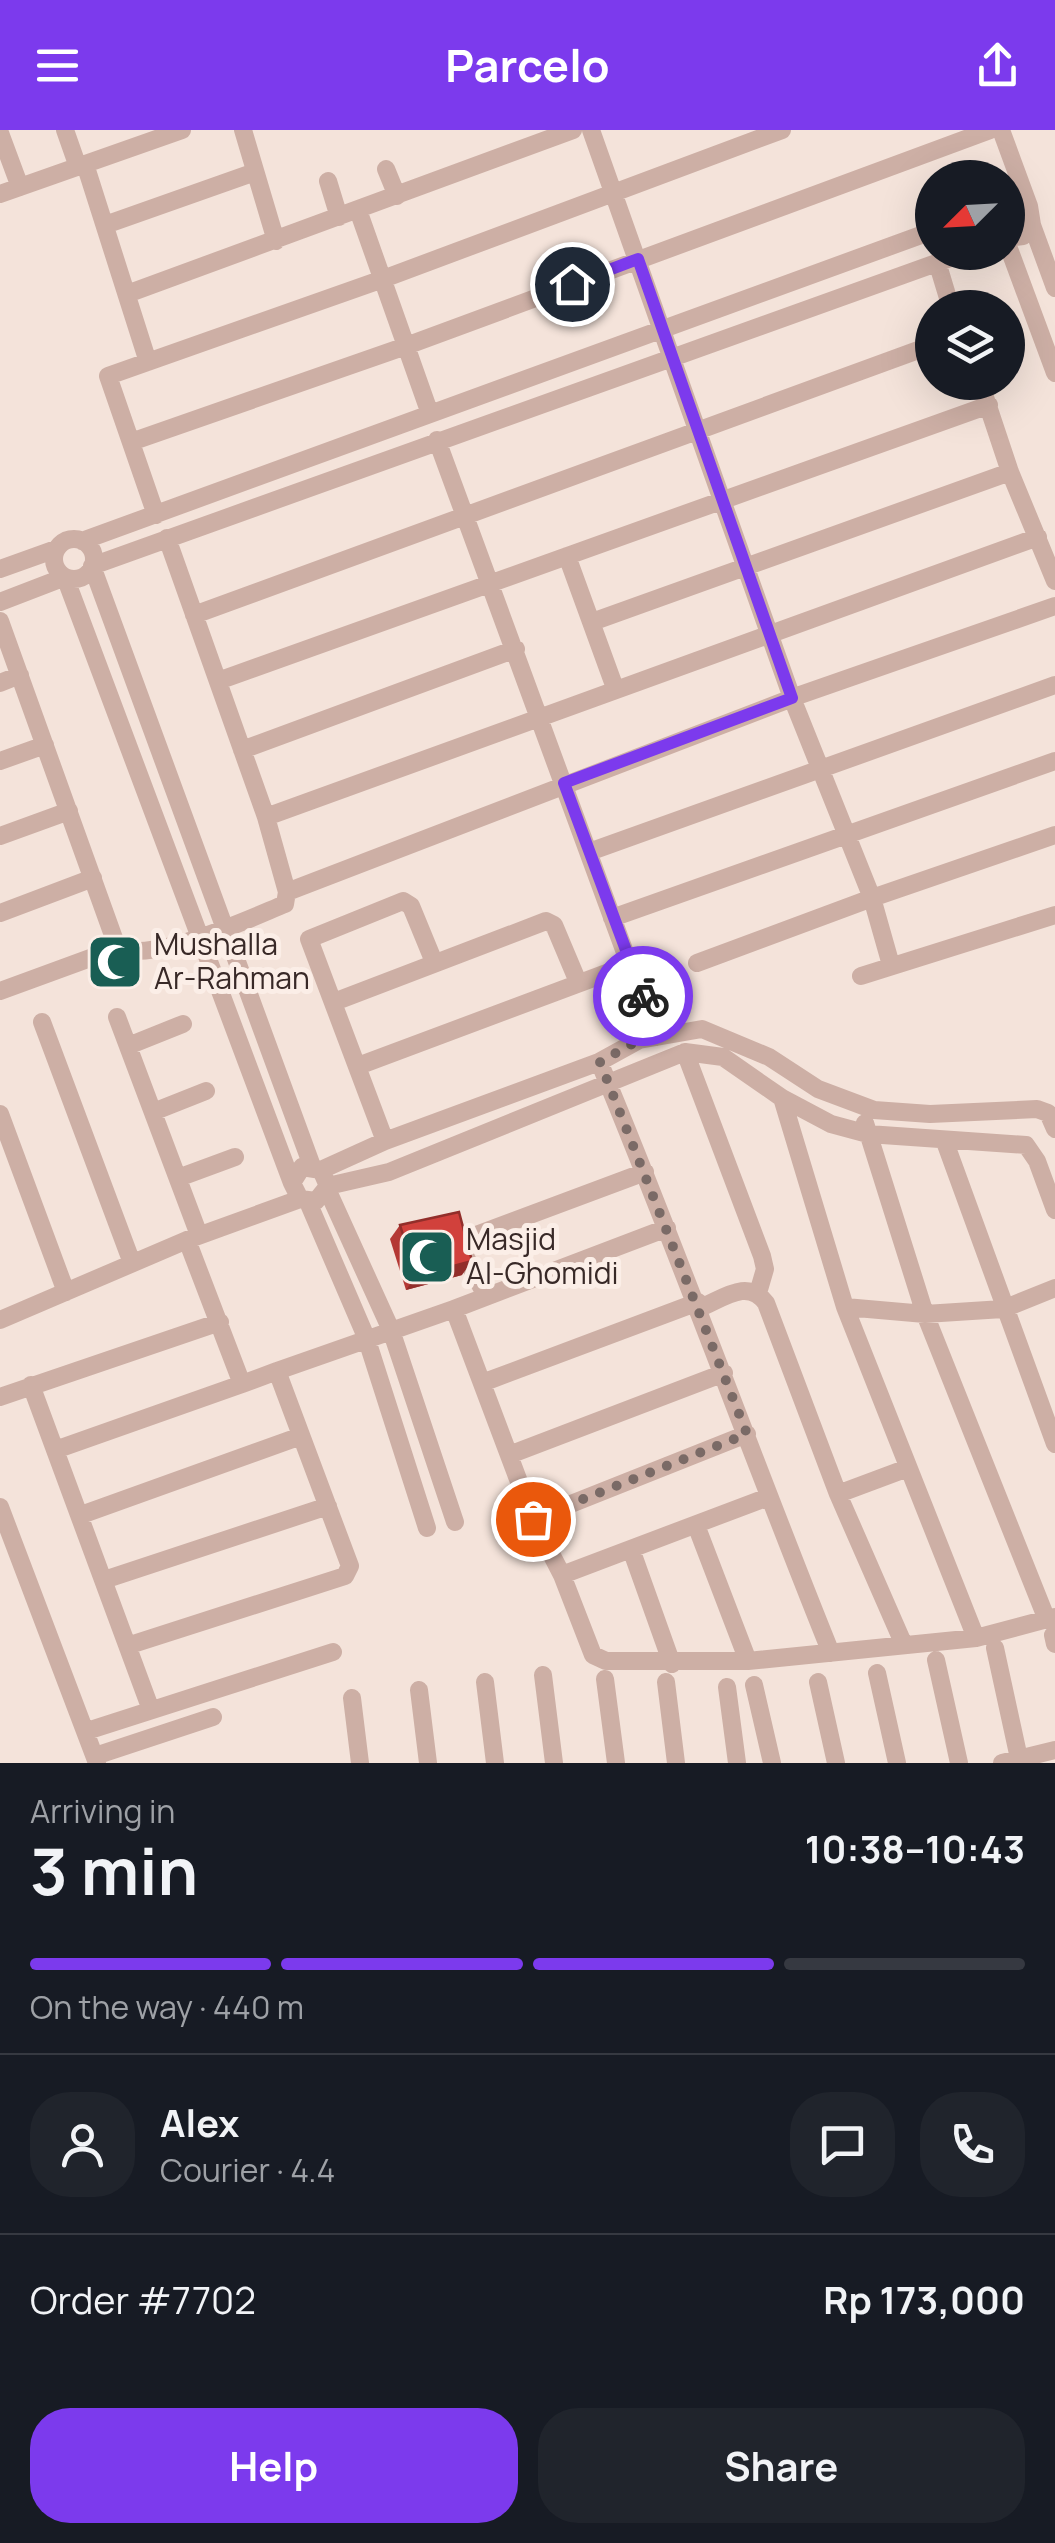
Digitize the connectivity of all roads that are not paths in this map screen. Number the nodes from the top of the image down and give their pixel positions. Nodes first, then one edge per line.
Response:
1 (65, 130) edge
2 (182, 130) edge
3 (243, 130) edge
4 (574, 130) edge
5 (590, 130) edge
6 (782, 130) edge
7 (990, 130) edge
8 (1001, 130) edge
9 (0, 132) edge
10 (133, 138) edge
11 (81, 165) junction
12 (386, 169) dead end
13 (256, 172) junction
14 (328, 181) dead end
15 (20, 187) junction
16 (613, 192) junction
17 (0, 194) edge
18 (396, 196) junction
19 (358, 210) junction
20 (1025, 212) edge
21 (1031, 216) junction
22 (339, 217) junction
23 (105, 225) junction
24 (1025, 231) edge
25 (915, 237) edge
26 (276, 241) junction
27 (638, 259) junction
28 (924, 270) edge
29 (1017, 270) edge
30 (1053, 278) edge
31 (383, 280) junction
32 (127, 294) junction
33 (660, 330) junction
34 (406, 346) junction
35 (915, 351) edge
36 (672, 360) junction
37 (148, 362) junction
38 (1055, 372) edge
39 (987, 400) edge
40 (989, 405) junction
41 (429, 411) junction
42 (700, 432) junction
43 (437, 440) junction
44 (131, 442) junction
45 (1010, 472) junction
46 (722, 501) junction
47 (183, 504) junction
48 (156, 514) junction
49 (467, 516) junction
50 (192, 530) junction
51 (1038, 537) junction
52 (167, 538) junction
53 (82, 541) junction
54 (56, 549) junction
55 (567, 556) junction
56 (92, 566) junction
57 (747, 567) junction
58 (0, 570) edge
59 (1053, 572) edge
60 (65, 577) junction
61 (491, 582) junction
62 (0, 602) edge
63 (1055, 606) edge
64 (194, 616) junction
65 (0, 621) edge
66 (592, 622) junction
67 (769, 631) junction
68 (516, 650) junction
69 (20, 675) junction
70 (218, 682) junction
71 (0, 683) edge
72 (1055, 685) edge
73 (615, 688) junction
74 (792, 698) junction
75 (140, 699) junction
76 (111, 710) junction
77 (540, 716) junction
78 (45, 745) junction
79 (242, 750) junction
80 (1055, 760) edge
81 (0, 761) edge
82 (820, 767) junction
83 (564, 783) junction
84 (69, 811) junction
85 (266, 817) junction
86 (847, 833) junction
87 (1055, 835) edge
88 (0, 836) edge
89 (588, 852) junction
90 (93, 878) junction
91 (287, 892) junction
92 (872, 898) junction
93 (0, 913) edge
94 (1055, 915) edge
95 (612, 918) junction
96 (228, 936) junction
97 (205, 945) junction
98 (112, 947) junction
99 (434, 962) junction
100 (697, 963) dead end
101 (890, 965) junction
102 (861, 976) dead end
103 (578, 982) junction
104 (0, 990) edge
105 (334, 1002) junction
106 (117, 1017) dead end
107 (42, 1022) dead end
108 (183, 1024) dead end
109 (648, 1038) junction
110 (128, 1046) junction
111 (685, 1052) junction
112 (600, 1062) junction
113 (358, 1066) junction
114 (608, 1082) junction
115 (206, 1091) dead end
116 (782, 1098) junction
117 (860, 1106) junction
118 (153, 1112) junction
119 (0, 1114) edge
120 (1055, 1129) edge
121 (868, 1134) junction
122 (385, 1141) junction
123 (945, 1142) junction
124 (235, 1156) dead end
125 (644, 1172) junction
126 (178, 1178) junction
127 (322, 1178) junction
128 (300, 1195) junction
129 (1055, 1210) edge
130 (667, 1228) junction
131 (193, 1237) junction
132 (132, 1263) junction
133 (368, 1279) junction
134 (345, 1288) junction
135 (1055, 1288) edge
136 (66, 1292) junction
137 (758, 1292) junction
138 (486, 1296) junction
139 (699, 1305) junction
140 (845, 1307) junction
141 (1002, 1308) junction
142 (454, 1309) junction
143 (925, 1314) junction
144 (0, 1320) edge
145 (220, 1322) junction
146 (391, 1330) junction
147 (366, 1337) junction
148 (277, 1370) junction
149 (724, 1372) junction
150 (482, 1383) junction
151 (242, 1384) junction
152 (32, 1385) junction
153 (0, 1397) edge
154 (747, 1434) junction
155 (301, 1436) junction
156 (1055, 1444) edge
157 (58, 1449) junction
158 (509, 1456) junction
159 (906, 1468) junction
160 (838, 1494) junction
161 (768, 1498) junction
162 (0, 1506) edge
163 (328, 1506) junction
164 (80, 1515) junction
165 (533, 1519) junction
166 (455, 1522) dead end
167 (696, 1525) junction
168 (426, 1528) dead end
169 (630, 1549) junction
170 (562, 1575) junction
171 (104, 1580) junction
172 (1053, 1629) edge
173 (976, 1638) junction
174 (130, 1645) junction
175 (904, 1645) junction
176 (995, 1648) dead end
177 (333, 1652) dead end
178 (831, 1653) junction
179 (936, 1660) dead end
180 (748, 1661) junction
181 (672, 1664) junction
182 (877, 1673) dead end
183 (544, 1675) dead end
184 (605, 1678) dead end
185 (485, 1682) dead end
186 (666, 1682) dead end
187 (818, 1682) dead end
188 (754, 1686) dead end
189 (728, 1687) dead end
190 (419, 1690) dead end
191 (352, 1698) dead end
192 (151, 1710) junction
193 (213, 1717) dead end
194 (88, 1730) junction
195 (1055, 1750) edge
196 (96, 1759) edge
197 (1014, 1762) edge
198 (360, 1763) edge
199 (428, 1763) edge
200 (496, 1763) edge
201 (554, 1763) edge
202 (616, 1763) edge
203 (676, 1763) edge
204 (737, 1763) edge
205 (772, 1763) edge
206 (836, 1763) edge
207 (897, 1763) edge
208 (959, 1763) edge

1 - 11 street
2 - 10 street
3 - 13 street
4 - 18 street
5 - 16 street
6 - 16 street
7 - 27 street
8 - 21 street
9 - 15 street
10 - 11 street
11 - 15 street
11 - 23 street
12 - 18 street
13 - 23 street
13 - 26 street
14 - 22 street
15 - 17 street
16 - 27 street
16 - 31 street
18 - 19 street
19 - 22 street
19 - 31 street
20 - 21 street
21 - 24 street
21 - 30 street
22 - 26 street
23 - 32 street
25 - 33 street
26 - 32 street
27 - 33 street
27 - 34 street
28 - 36 street
29 - 38 street
31 - 34 street
31 - 37 street
32 - 37 street
33 - 36 street
33 - 41 street
34 - 41 street
34 - 44 street
35 - 42 street
36 - 42 street
36 - 43 street
37 - 44 street
39 - 40 street
40 - 45 street
40 - 46 street
41 - 47 street
42 - 46 street
42 - 49 street
43 - 49 street
43 - 50 street
44 - 48 street
45 - 51 street
45 - 57 street
46 - 55 street
46 - 57 street
47 - 48 street
47 - 50 street
48 - 53 street
49 - 61 street
49 - 64 street
50 - 52 street
51 - 59 street
51 - 67 street
52 - 56 street
52 - 64 street
53 - 54 street
53 - 56 street
54 - 58 street
54 - 60 street
55 - 61 street
55 - 66 street
56 - 60 street
56 - 75 street
57 - 66 street
57 - 67 street
60 - 62 street
60 - 76 street
61 - 68 street
61 - 70 street
63 - 74 street
64 - 70 street
65 - 69 street
66 - 73 street
67 - 73 street
67 - 74 street
68 - 77 street
68 - 79 street
69 - 71 street
69 - 78 street
70 - 79 street
72 - 82 street
73 - 77 street
74 - 82 street
74 - 83 street
75 - 76 street
75 - 96 street
76 - 97 street
77 - 83 street
77 - 85 street
78 - 81 street
78 - 84 street
79 - 85 street
80 - 86 street
82 - 86 street
82 - 89 street
83 - 89 street
83 - 91 street
84 - 88 street
84 - 90 street
85 - 91 street
86 - 92 street
86 - 95 street
87 - 92 street
89 - 95 street
90 - 93 street
90 - 98 street
91 - 96 street
92 - 100 street
92 - 101 street
94 - 101 street
95 - 109 street
96 - 97 street
96 - 127 street
97 - 98 street
97 - 128 street
98 - 104 street
99 - 103 street
99 - 105 street
99 - 105 street
101 - 102 street
103 - 109 street
103 - 113 street
105 - 113 street
106 - 110 street
107 - 132 street
108 - 110 street
109 - 112 street
109 - 117 street
110 - 118 street
111 - 114 street
111 - 116 street
111 - 137 street
112 - 114 street
112 - 122 street
113 - 122 street
114 - 125 street
114 - 127 street
115 - 118 street
116 - 121 street
116 - 140 street
117 - 120 street
117 - 121 street
118 - 126 street
119 - 136 street
121 - 123 street
121 - 143 street
122 - 127 street
123 - 129 street
123 - 141 street
124 - 126 street
125 - 130 street
125 - 138 street
126 - 131 street
127 - 128 street
127 - 128 street
127 - 133 street
128 - 131 street
128 - 134 street
130 - 138 street
130 - 139 street
131 - 132 street
131 - 145 street
132 - 136 street
133 - 134 street
133 - 146 street
134 - 147 street
135 - 141 street
136 - 144 street
137 - 139 street
137 - 160 street
138 - 142 street
139 - 149 street
139 - 150 street
140 - 143 street
140 - 159 street
141 - 143 street
141 - 156 street
142 - 146 street
142 - 150 street
143 - 172 street
145 - 151 street
145 - 152 street
146 - 147 street
146 - 166 street
147 - 148 street
147 - 168 street
148 - 151 street
148 - 155 street
149 - 154 street
149 - 158 street
150 - 158 street
151 - 157 street
152 - 153 street
152 - 157 street
154 - 161 street
154 - 165 street
155 - 163 street
155 - 164 street
157 - 164 street
158 - 165 street
159 - 160 street
159 - 173 street
160 - 175 street
161 - 167 street
161 - 178 street
162 - 194 street
163 - 171 street
163 - 174 street
164 - 171 street
165 - 170 street
167 - 169 street
167 - 180 street
169 - 170 street
169 - 181 street
170 - 181 street
171 - 174 street
172 - 173 street
173 - 175 street
174 - 192 street
175 - 178 street
176 - 197 street
177 - 192 street
178 - 180 street
179 - 208 street
180 - 181 street
182 - 207 street
183 - 201 street
184 - 202 street
185 - 200 street
186 - 203 street
187 - 206 street
188 - 205 street
189 - 204 street
190 - 199 street
191 - 198 street
192 - 194 street
193 - 196 street
194 - 196 street
195 - 197 street

